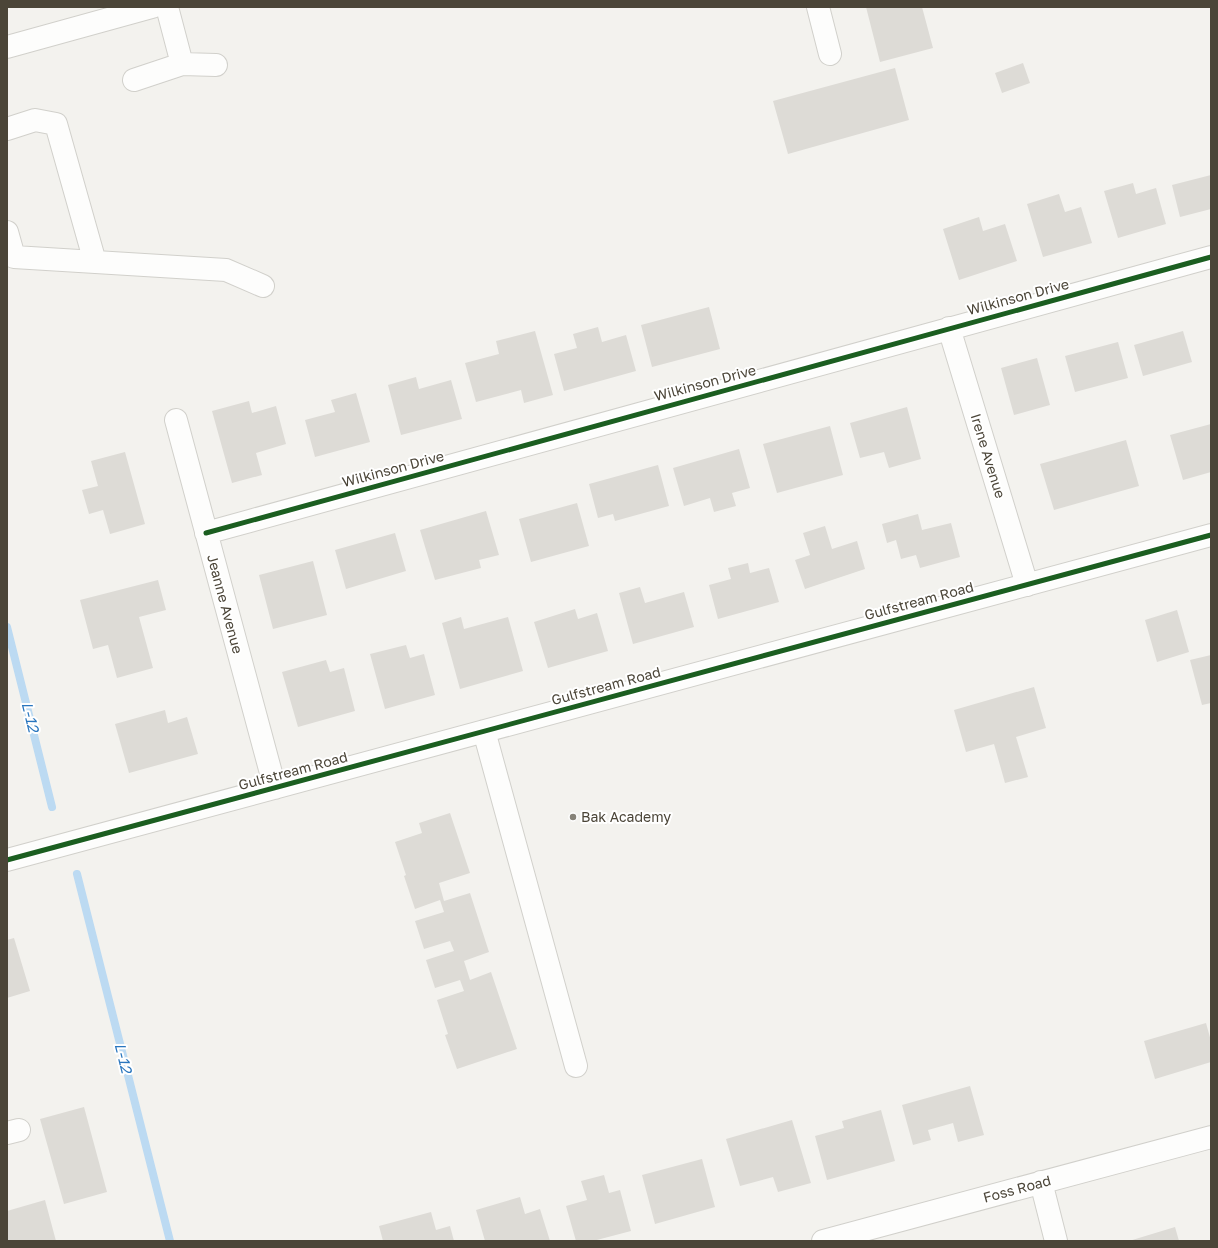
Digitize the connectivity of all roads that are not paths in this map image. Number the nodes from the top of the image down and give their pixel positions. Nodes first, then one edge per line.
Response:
1 (152, 7) edge
2 (166, 7) edge
3 (818, 7) edge
4 (7, 47) edge
5 (830, 54) dead end
6 (182, 64) junction
7 (216, 65) dead end
8 (134, 80) dead end
9 (7, 129) edge
10 (7, 232) edge
11 (1211, 257) edge
12 (94, 262) junction
13 (263, 286) dead end
14 (949, 328) junction
15 (176, 420) dead end
16 (206, 533) junction
17 (1211, 535) edge
18 (1027, 584) junction
19 (484, 731) junction
20 (275, 788) junction
21 (7, 860) edge
22 (576, 1066) dead end
23 (1211, 1137) edge
24 (1041, 1182) junction
25 (823, 1241) edge
26 (1056, 1241) edge

1 - 4 street
2 - 6 street
3 - 5 street
6 - 7 street
6 - 8 street
9 - 12 street
10 - 12 street
11 - 14 street, Wilkinson Drive
12 - 13 street
14 - 16 street, Wilkinson Drive
14 - 18 street, Irene Avenue
15 - 16 street, Jeanne Avenue
16 - 20 street, Jeanne Avenue
17 - 18 street, Gulfstream Road
18 - 19 street, Gulfstream Road
19 - 20 street, Gulfstream Road
19 - 22 street
20 - 21 street, Gulfstream Road
23 - 24 street, Foss Road
24 - 25 street, Foss Road
24 - 26 street

